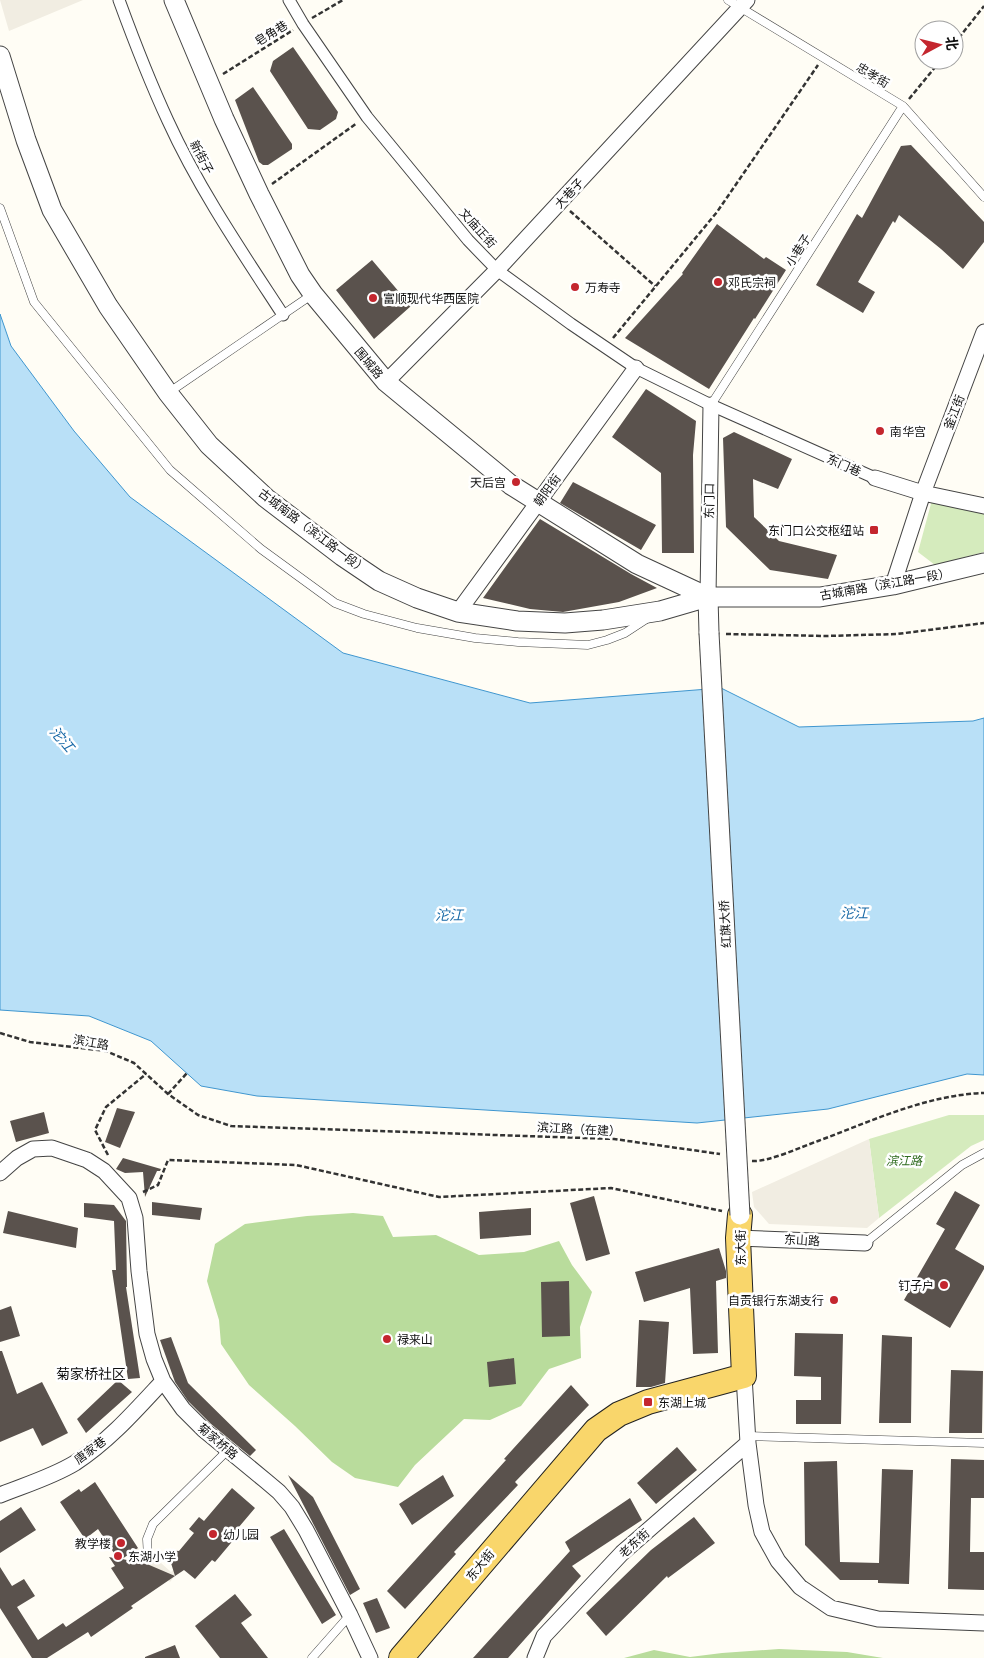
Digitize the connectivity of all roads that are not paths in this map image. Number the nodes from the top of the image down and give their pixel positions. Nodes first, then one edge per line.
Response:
1 (119, 0) edge
2 (174, 0) edge
3 (289, 0) edge
4 (738, 3) edge
5 (0, 56) edge
6 (904, 106) junction
7 (984, 197) edge
8 (0, 208) edge
9 (498, 270) junction
10 (313, 294) junction
11 (283, 315) junction
12 (984, 332) edge
13 (636, 368) junction
14 (386, 382) junction
15 (168, 393) junction
16 (711, 405) junction
17 (875, 478) joint
18 (923, 493) junction
19 (538, 503) junction
20 (984, 506) edge
21 (984, 563) edge
22 (893, 585) junction
23 (708, 597) junction
24 (660, 610) junction
25 (458, 612) junction
26 (984, 1153) edge
27 (0, 1173) edge
28 (743, 1230) junction
29 (865, 1244) joint
30 (163, 1381) junction
31 (745, 1384) junction
32 (748, 1439) junction
33 (984, 1443) edge
34 (228, 1450) junction
35 (0, 1495) edge
36 (148, 1558) dead end
37 (350, 1615) junction
38 (984, 1623) edge
39 (312, 1658) edge
40 (370, 1658) edge
41 (401, 1658) edge
42 (422, 1658) edge
43 (535, 1658) edge

1 - 11 street, 新街子
2 - 10 street, 围城路
3 - 9 street, 文庙正街
4 - 6 lane, 忠孝街
4 - 9 street, 大巷子
5 - 15 street, 古城南路（滨江路一段）
6 - 7 lane, 忠孝街
6 - 16 lane, 小巷子
8 - 24 lane
9 - 13 street, 文庙正街
9 - 14 street, 大巷子
10 - 11 lane
10 - 14 street, 围城路
11 - 15 lane
12 - 18 street, 釜江街
13 - 16 street, 文庙正街
13 - 19 street, 朝阳街
14 - 19 street, 围城路
15 - 25 street, 古城南路（滨江路一段）
16 - 17 street, 东门巷
16 - 23 street, 东门口
17 - 18 street, 东门巷
18 - 20 street, 东门巷
18 - 22 street, 釜江街
19 - 23 street, 围城路
19 - 25 street, 朝阳街
21 - 22 street, 古城南路（滨江路一段）
22 - 23 street, 古城南路（滨江路一段）
23 - 24 street, 古城南路（滨江路一段）
23 - 28 street, 红旗大桥, bridge
24 - 25 street, 古城南路（滨江路一段）
26 - 29 lane
27 - 30 street, 菊家桥路
28 - 29 street, 东山路
28 - 31 main road, 东大街
30 - 34 street, 菊家桥路
30 - 35 street, 唐家巷
31 - 32 street
31 - 41 main road, 东大街
31 - 42 main road, 东大街
32 - 33 lane
32 - 38 street
32 - 43 street, 老东街
34 - 36 lane
34 - 37 street, 菊家桥路
37 - 39 lane
37 - 40 street, 菊家桥路

